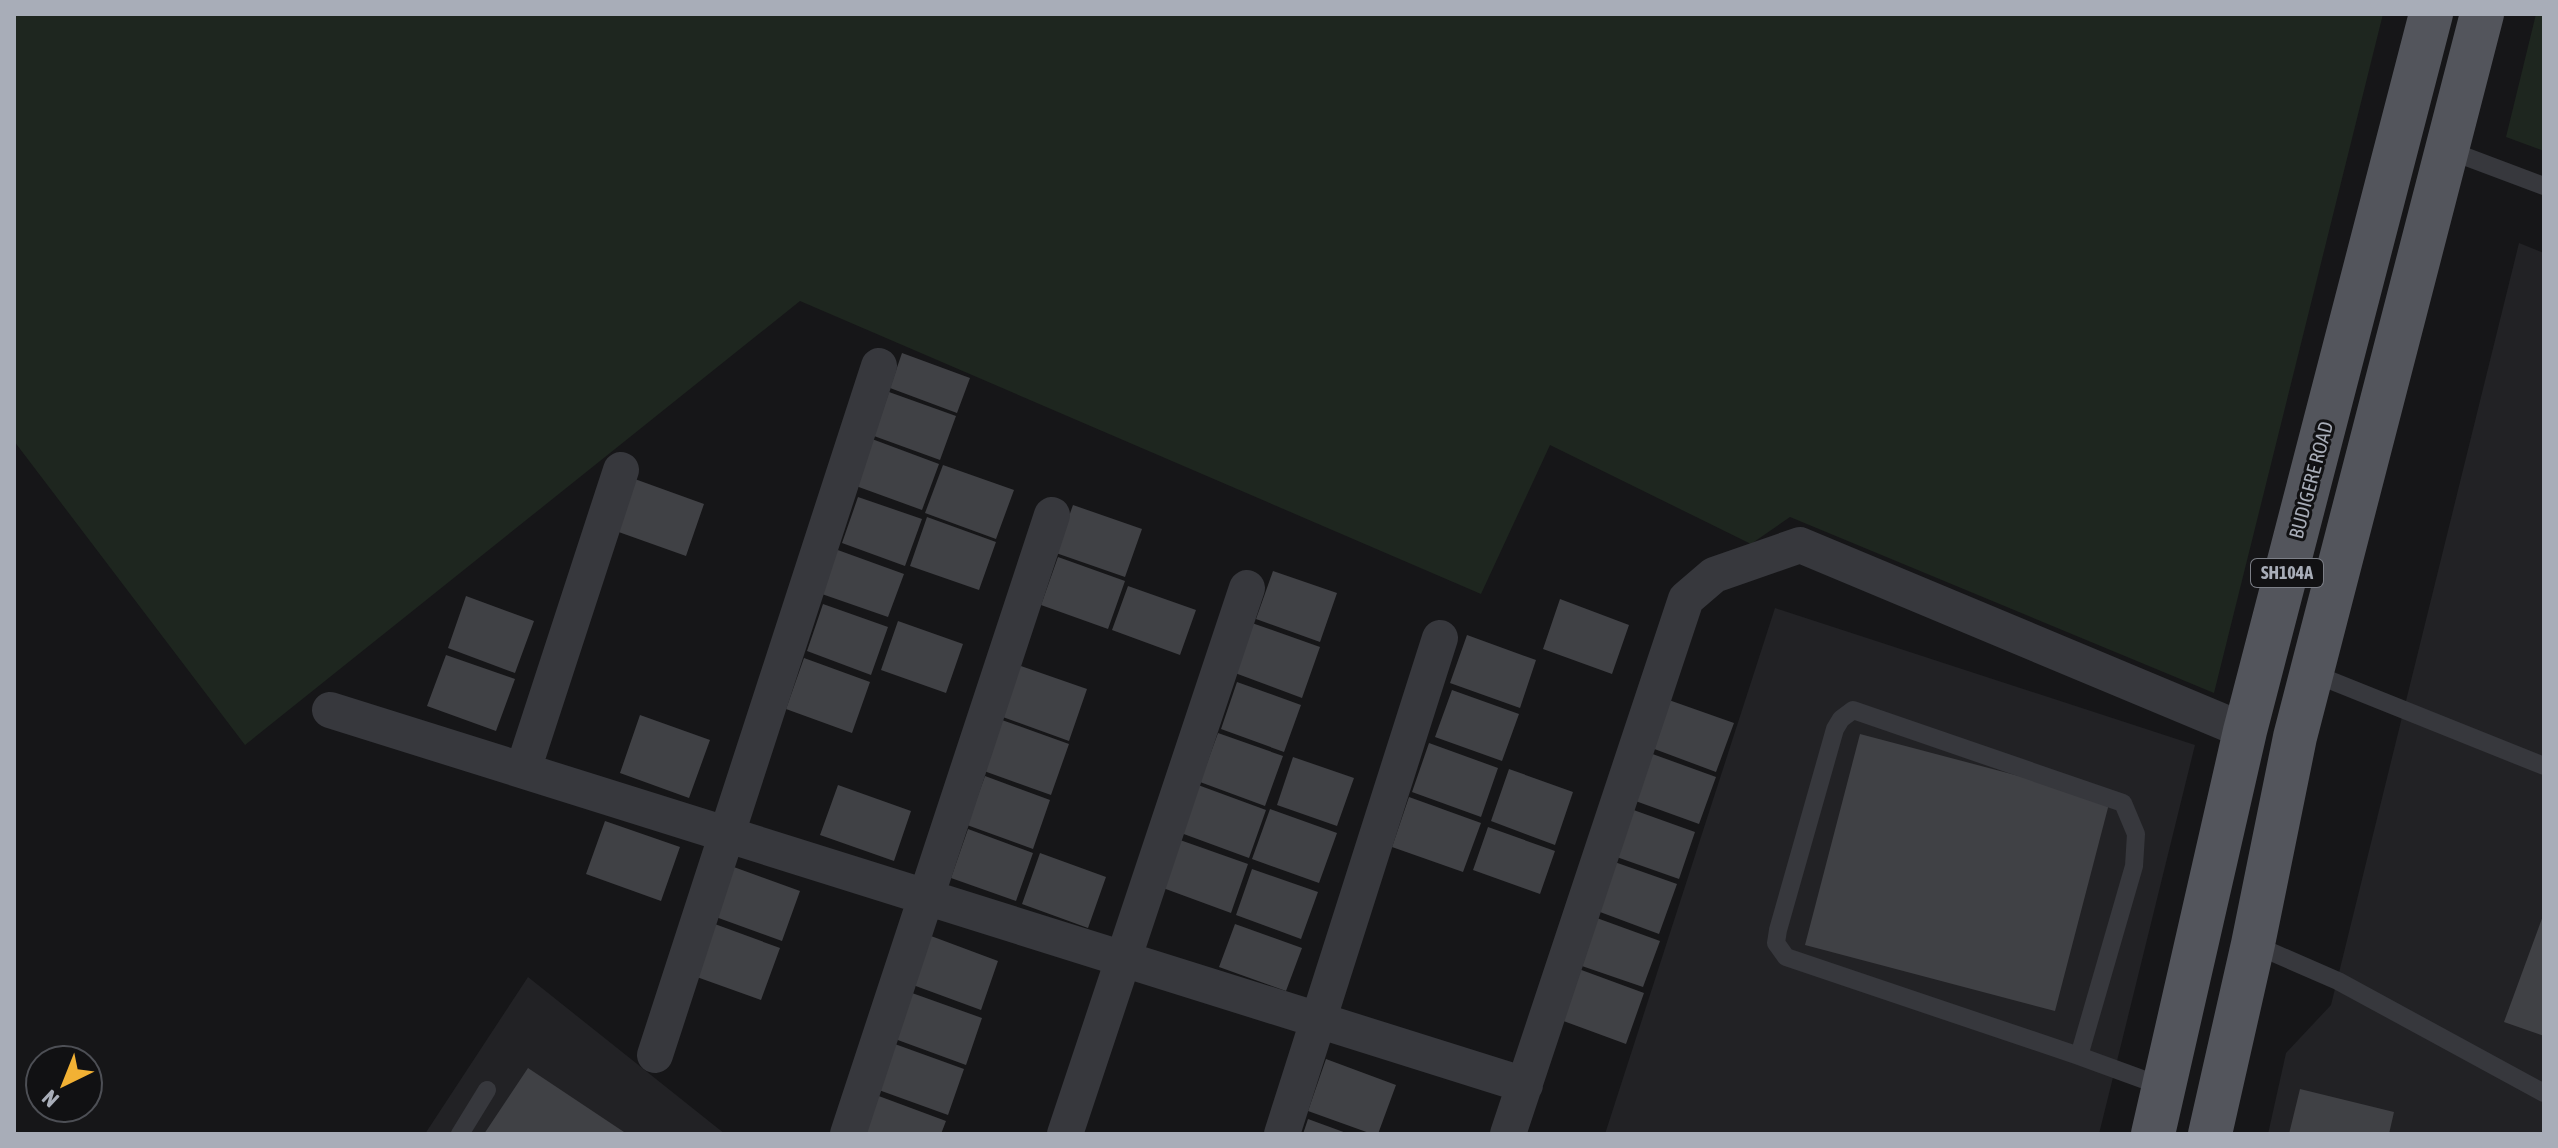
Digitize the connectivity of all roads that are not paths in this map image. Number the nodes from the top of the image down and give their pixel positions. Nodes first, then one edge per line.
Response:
1 (2431, 14) edge
2 (2482, 14) edge
3 (2448, 150) junction
4 (2544, 186) edge
5 (879, 366) dead end
6 (621, 470) dead end
7 (1052, 515) dead end
8 (1247, 588) dead end
9 (1440, 638) dead end
10 (2312, 673) junction
11 (330, 710) dead end
12 (2245, 731) junction
13 (2544, 766) edge
14 (523, 770) junction
15 (727, 835) junction
16 (926, 897) junction
17 (2253, 944) junction
18 (1123, 959) junction
19 (1318, 1020) junction
20 (655, 1055) dead end
21 (2079, 1056) junction
22 (1525, 1085) junction
23 (2164, 1087) junction
24 (487, 1090) dead end
25 (2544, 1093) edge
26 (460, 1134) edge
27 (848, 1134) edge
28 (1065, 1134) edge
29 (1282, 1134) edge
30 (1508, 1134) edge
31 (2153, 1134) edge
32 (2210, 1134) edge

1 - 12 main road, BUDIGERE ROAD / SH104A
2 - 3 main road, SH104A
3 - 4 lane
3 - 10 main road, SH104A
5 - 15 street
6 - 14 street
7 - 16 street
8 - 18 street
9 - 19 street
10 - 13 lane
10 - 17 main road, SH104A
11 - 14 street
12 - 22 street
12 - 23 main road, BUDIGERE ROAD / SH104A
14 - 15 street
15 - 16 street
15 - 20 street
16 - 18 street
16 - 27 street
17 - 25 lane
17 - 32 main road, SH104A
18 - 19 street
18 - 28 street
19 - 22 street
19 - 29 street
21 - 21 lane
21 - 23 lane
22 - 30 street
23 - 31 main road, BUDIGERE ROAD / SH104A
24 - 26 lane

